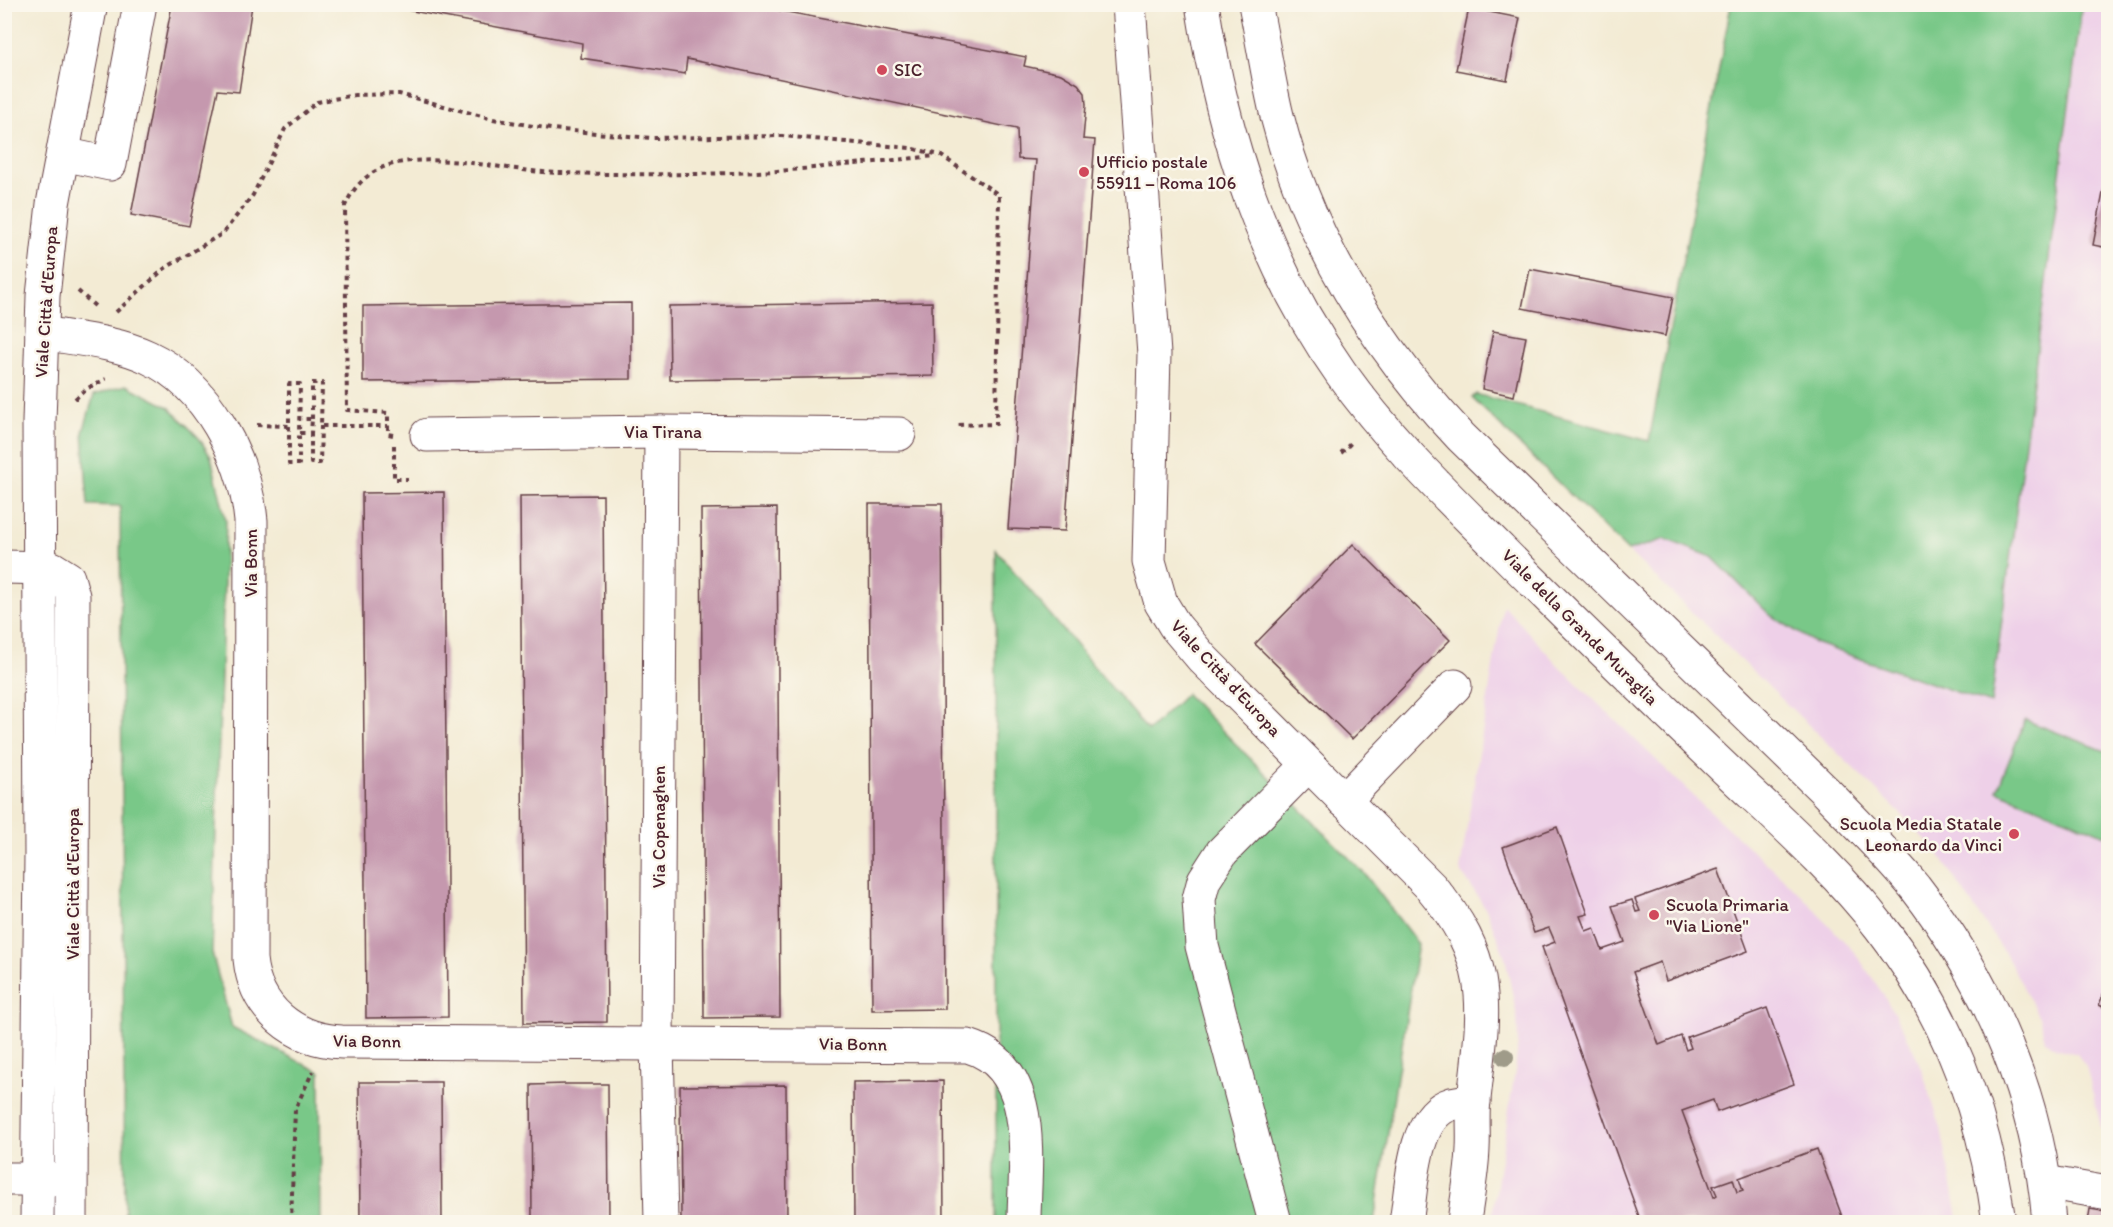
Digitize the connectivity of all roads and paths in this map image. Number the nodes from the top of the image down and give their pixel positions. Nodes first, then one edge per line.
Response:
1 (91, 4) edge
2 (140, 4) edge
3 (1129, 4) edge
4 (1202, 4) edge
5 (1255, 4) edge
6 (63, 154) junction
7 (940, 155) junction
8 (113, 314) dead end
9 (42, 333) junction
10 (299, 419) junction
11 (312, 419) junction
12 (256, 425) dead end
13 (956, 425) dead end
14 (289, 426) junction
15 (321, 426) junction
16 (388, 426) junction
17 (661, 432) junction
18 (299, 433) junction
19 (312, 433) junction
20 (899, 434) dead end
21 (427, 435) dead end
22 (1354, 441) dead end
23 (1341, 453) dead end
24 (408, 479) dead end
25 (4, 567) edge
26 (40, 567) junction
27 (1455, 686) dead end
28 (1308, 765) junction
29 (1344, 801) junction
30 (57, 884) junction
31 (328, 1041) junction
32 (657, 1042) junction
33 (1474, 1102) junction
34 (20, 1179) edge
35 (71, 1179) junction
36 (2044, 1182) junction
37 (2109, 1193) edge
38 (37, 1222) edge
39 (71, 1222) edge
40 (291, 1222) edge
41 (660, 1222) edge
42 (1024, 1222) edge
43 (1275, 1222) edge
44 (1406, 1222) edge
45 (1464, 1222) edge
46 (1999, 1222) edge
47 (2049, 1222) edge

1 - 6 street, Viale Città d'Europa
2 - 6 street
3 - 28 street, Viale Città d'Europa
4 - 46 street, Viale della Grande Muraglia
5 - 36 street
6 - 9 street, Viale Città d'Europa
7 - 8 path
7 - 13 path
7 - 16 path
9 - 26 street, Viale Città d'Europa
9 - 31 street, Via Bonn
10 - 11 path
10 - 14 path
10 - 18 path
11 - 15 path
11 - 19 path
12 - 14 path
14 - 18 path
15 - 16 path
15 - 19 path
16 - 24 path
17 - 20 street, Via Tirana
17 - 21 street, Via Tirana
17 - 32 street, Via Copenaghen
18 - 19 path
22 - 23 path
25 - 26 street
26 - 30 street, Viale Città d'Europa
27 - 29 street
28 - 29 street, Viale Città d'Europa
28 - 43 street
29 - 33 street, Viale Città d'Europa
30 - 34 street, Viale Città d'Europa
30 - 35 street, Viale Città d'Europa
31 - 32 street, Via Bonn
31 - 40 path
32 - 41 street, Via Copenaghen
32 - 42 street, Via Bonn
33 - 44 street
33 - 45 street, Viale Città d'Europa
34 - 35 street
34 - 38 street, Viale Città d'Europa
35 - 39 street, Viale Città d'Europa
36 - 37 street
36 - 47 street

